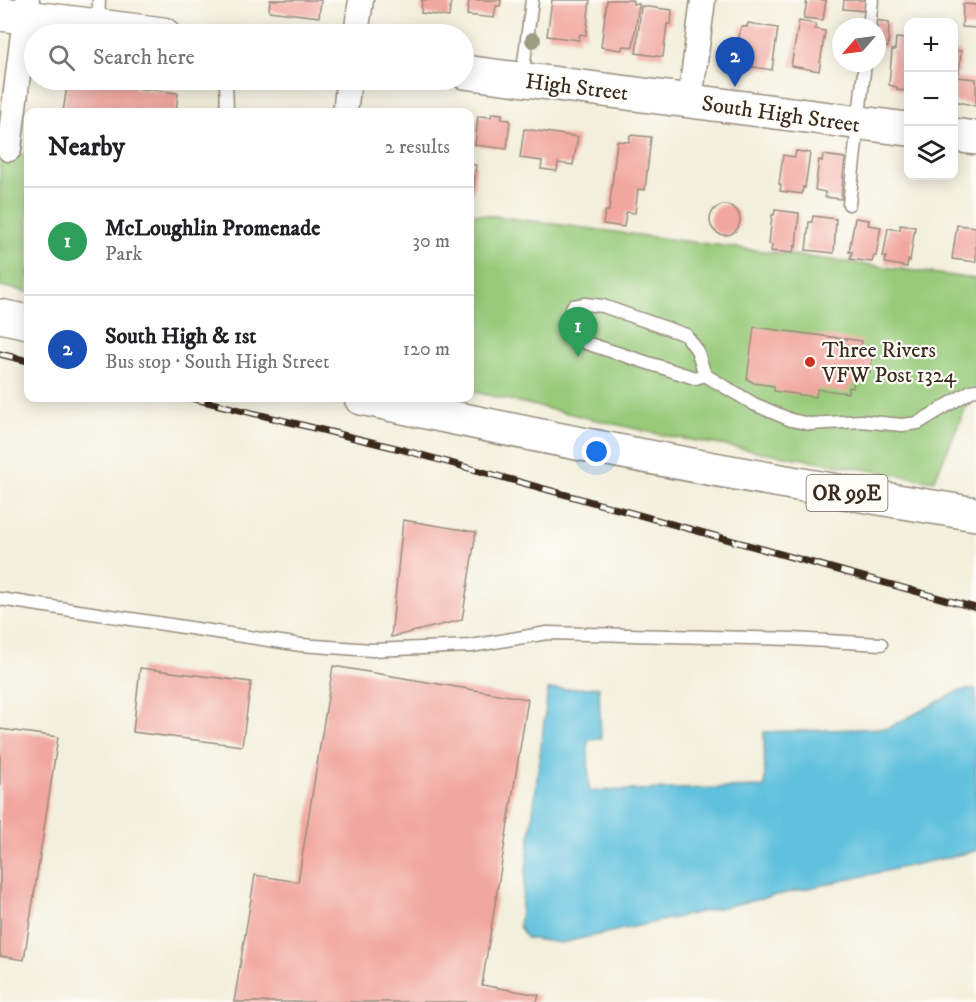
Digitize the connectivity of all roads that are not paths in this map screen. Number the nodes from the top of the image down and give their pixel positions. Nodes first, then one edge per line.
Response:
1 (361, 0) edge
2 (532, 0) edge
3 (703, 0) edge
4 (872, 0) edge
5 (17, 10) edge
6 (98, 13) edge
7 (870, 18) edge
8 (132, 24) edge
9 (357, 24) edge
10 (864, 72) edge
11 (474, 73) edge
12 (522, 80) junction
13 (226, 90) edge
14 (348, 90) edge
15 (690, 101) junction
16 (227, 108) edge
17 (346, 108) edge
18 (857, 123) junction
19 (904, 128) edge
20 (958, 136) edge
21 (976, 138) edge
22 (9, 149) dead end
23 (849, 204) dead end
24 (0, 316) edge
25 (24, 321) edge
26 (705, 375) junction
27 (976, 390) edge
28 (380, 402) edge
29 (976, 514) edge
30 (0, 599) edge
31 (881, 644) dead end

1 - 9 street
2 - 12 lane
3 - 15 street
4 - 7 lane
5 - 6 main road
5 - 22 street
6 - 8 main road
10 - 18 lane
11 - 12 main road, High Street
12 - 15 main road, High Street
13 - 16 lane
14 - 17 street
15 - 18 main road, South High Street
18 - 19 main road, South High Street
18 - 23 lane
20 - 21 main road
24 - 25 main road
26 - 26 lane
26 - 27 lane
28 - 29 main road, OR 99E
30 - 31 lane

